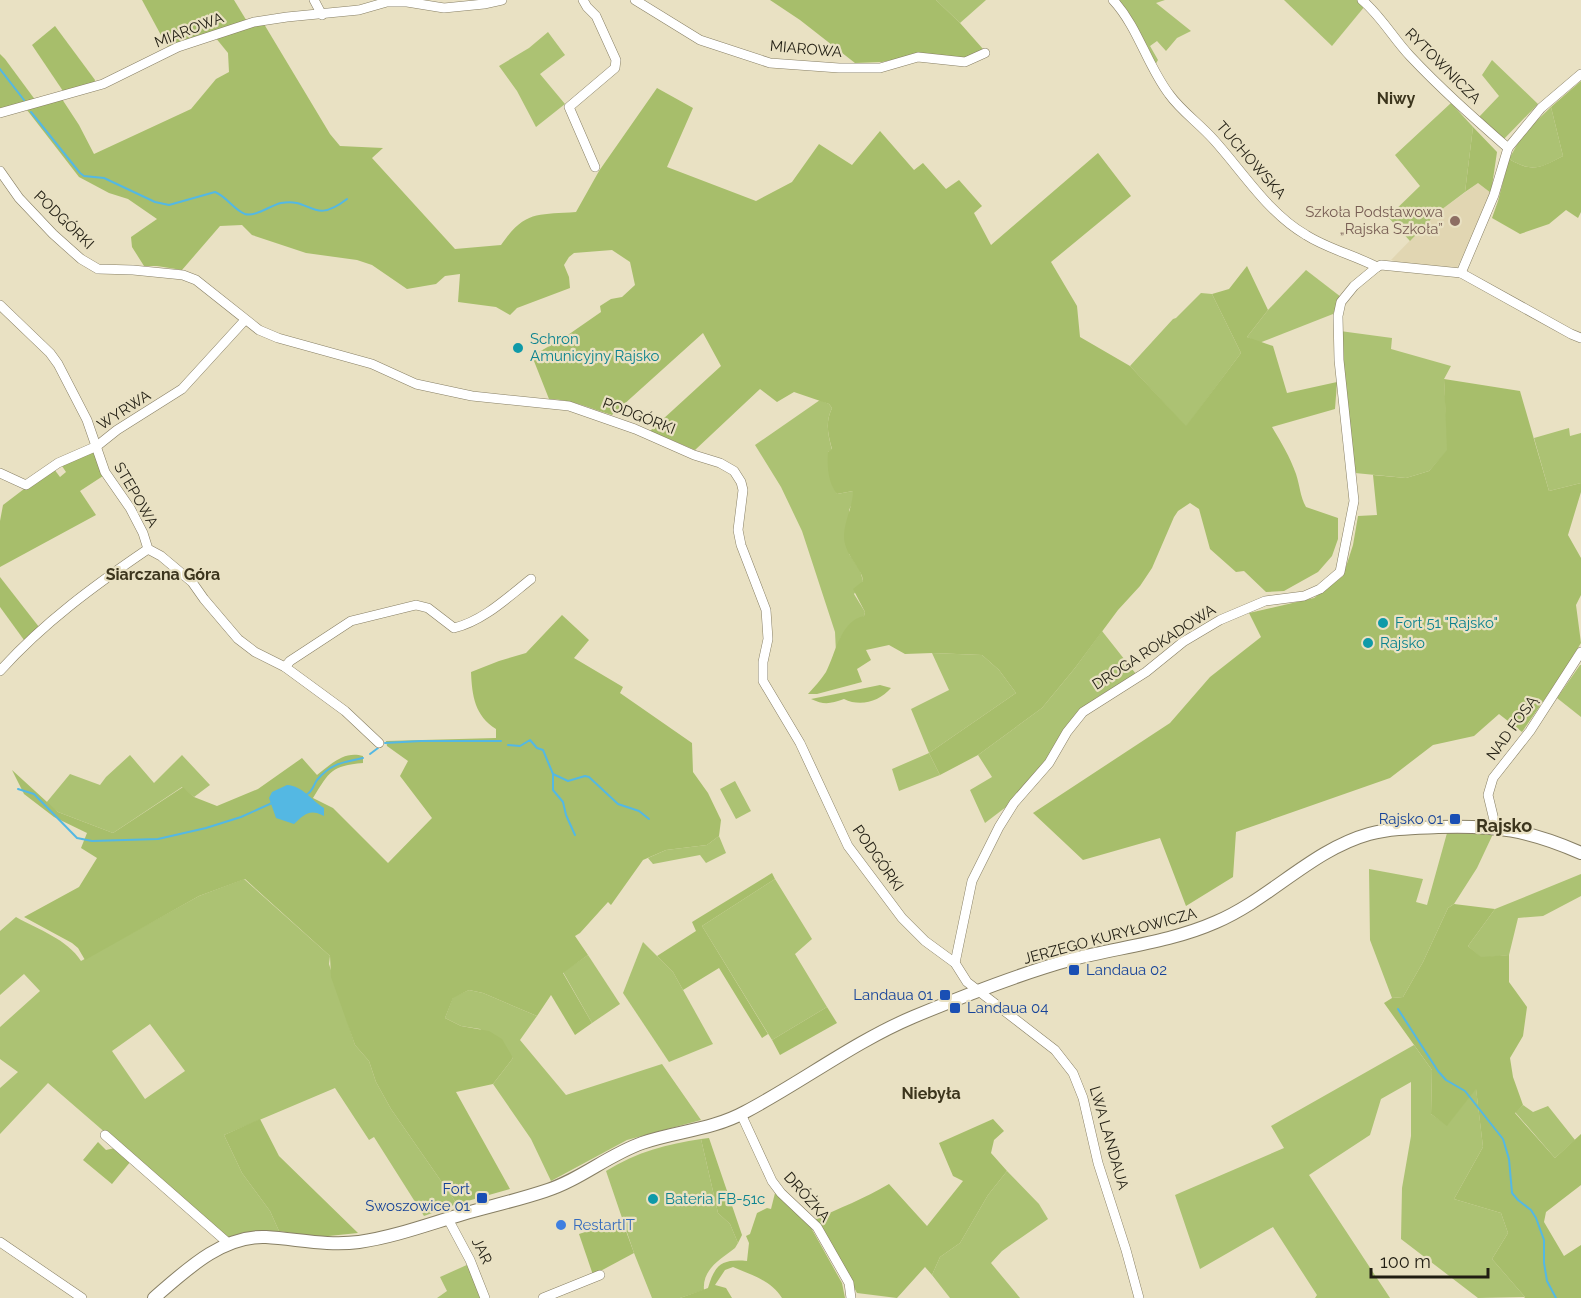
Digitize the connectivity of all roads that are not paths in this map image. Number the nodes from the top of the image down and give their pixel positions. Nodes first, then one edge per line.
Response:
1 (314, 0) edge
2 (501, 0) edge
3 (583, 0) edge
4 (635, 0) edge
5 (1113, 0) edge
6 (1362, 0) edge
7 (322, 15) junction
8 (985, 53) dead end
9 (1581, 74) edge
10 (0, 113) edge
11 (1508, 148) junction
12 (595, 167) dead end
13 (0, 171) edge
14 (1377, 267) junction
15 (1461, 273) junction
16 (0, 305) edge
17 (244, 320) junction
18 (1581, 338) edge
19 (97, 446) junction
20 (0, 472) edge
21 (148, 549) junction
22 (531, 579) dead end
23 (1581, 652) edge
24 (285, 667) junction
25 (0, 671) edge
26 (379, 743) dead end
27 (1493, 827) junction
28 (1581, 853) edge
29 (955, 963) junction
30 (979, 992) junction
31 (741, 1114) junction
32 (105, 1135) dead end
33 (448, 1219) junction
34 (0, 1242) edge
35 (228, 1244) junction
36 (600, 1275) dead end
37 (486, 1296) edge
38 (82, 1298) edge
39 (154, 1298) edge
40 (543, 1298) edge
41 (851, 1298) edge
42 (1139, 1298) edge

1 - 7 street
2 - 7 street, MIAROWA
3 - 12 street
4 - 8 street, MIAROWA
5 - 14 street, TUCHOWSKA
6 - 11 street, RYTOWNICZA
7 - 10 street, MIAROWA
9 - 11 street
11 - 15 street
13 - 17 street, PODGÓRKI
14 - 15 street, TUCHOWSKA
14 - 29 street, DROGA ROKADOWA
15 - 18 street, TUCHOWSKA
16 - 19 street, STEPOWA
17 - 19 street, WYRWA
17 - 29 street, PODGÓRKI
19 - 20 street, WYRWA
19 - 21 street, STEPOWA
21 - 24 street, STEPOWA
21 - 25 street
22 - 24 street
23 - 27 street, NAD FOSĄ
24 - 26 street, STEPOWA
27 - 28 street, JERZEGO KURYŁOWICZA
27 - 30 street, JERZEGO KURYŁOWICZA
29 - 30 street, PODGÓRKI
30 - 31 street, JERZEGO KURYŁOWICZA
30 - 42 street, LWA LANDAUA
31 - 33 street, JERZEGO KURYŁOWICZA
31 - 41 street, DRÓŻKA
32 - 35 street
33 - 35 street, JERZEGO KURYŁOWICZA
33 - 37 street, JAR
34 - 38 street
35 - 39 street, JERZEGO KURYŁOWICZA
36 - 40 street

